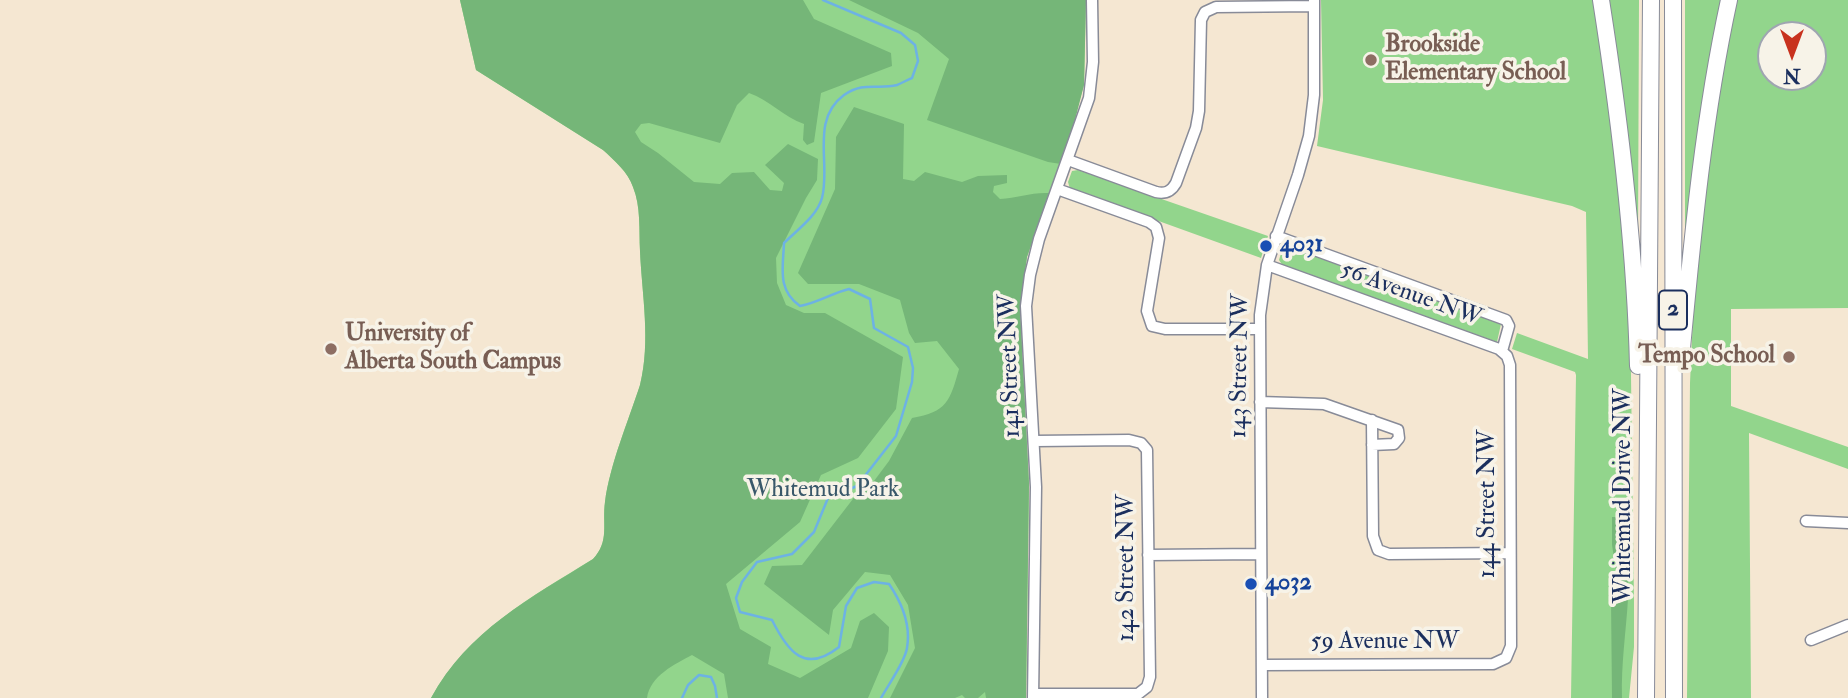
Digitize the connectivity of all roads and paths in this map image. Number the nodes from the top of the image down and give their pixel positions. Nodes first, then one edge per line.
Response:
1 (1092, 0) edge
2 (1601, 0) edge
3 (1651, 0) edge
4 (1673, 0) edge
5 (1729, 0) edge
6 (1314, 3) edge
7 (1068, 160) junction
8 (1057, 189) junction
9 (1276, 236) junction
10 (1267, 265) junction
11 (1260, 329) junction
12 (1502, 351) junction
13 (1260, 402) junction
14 (1372, 420) junction
15 (1034, 441) junction
16 (1674, 441) junction
17 (1372, 445) junction
18 (1805, 521) dead end
19 (1848, 523) edge
20 (1261, 554) junction
21 (1510, 554) junction
22 (1148, 555) junction
23 (1647, 569) junction
24 (1848, 625) edge
25 (1811, 640) dead end
26 (1506, 659) joint
27 (1262, 665) junction
28 (1033, 696) edge
29 (1262, 698) edge
30 (1646, 698) edge
31 (1674, 698) edge

1 - 7 street, 141 Street NW
2 - 23 highway
3 - 23 highway, Whitemud Drive NW / 2
4 - 16 highway, Whitemud Drive NW / 2
5 - 16 highway
6 - 7 street
6 - 9 street, 143 Street NW
7 - 8 street, 141 Street NW
8 - 11 street
8 - 15 street, 141 Street NW
9 - 10 street, 143 Street NW
9 - 12 street
10 - 11 street, 143 Street NW
10 - 12 street, 56 Avenue NW
11 - 13 street, 143 Street NW
12 - 21 street, 144 Street NW
13 - 14 street
13 - 20 street, 143 Street NW
14 - 17 street
14 - 17 street
15 - 22 street, 142 Street NW
15 - 28 street, 141 Street NW
16 - 31 highway, Whitemud Drive NW / 2
17 - 21 street
18 - 19 street
20 - 22 street
20 - 27 street, 143 Street NW
21 - 26 street, 144 Street NW
22 - 28 street, 142 Street NW
23 - 30 highway, Whitemud Drive NW / 2
24 - 25 street
26 - 27 street, 59 Avenue NW
27 - 29 street, 143 Street NW

